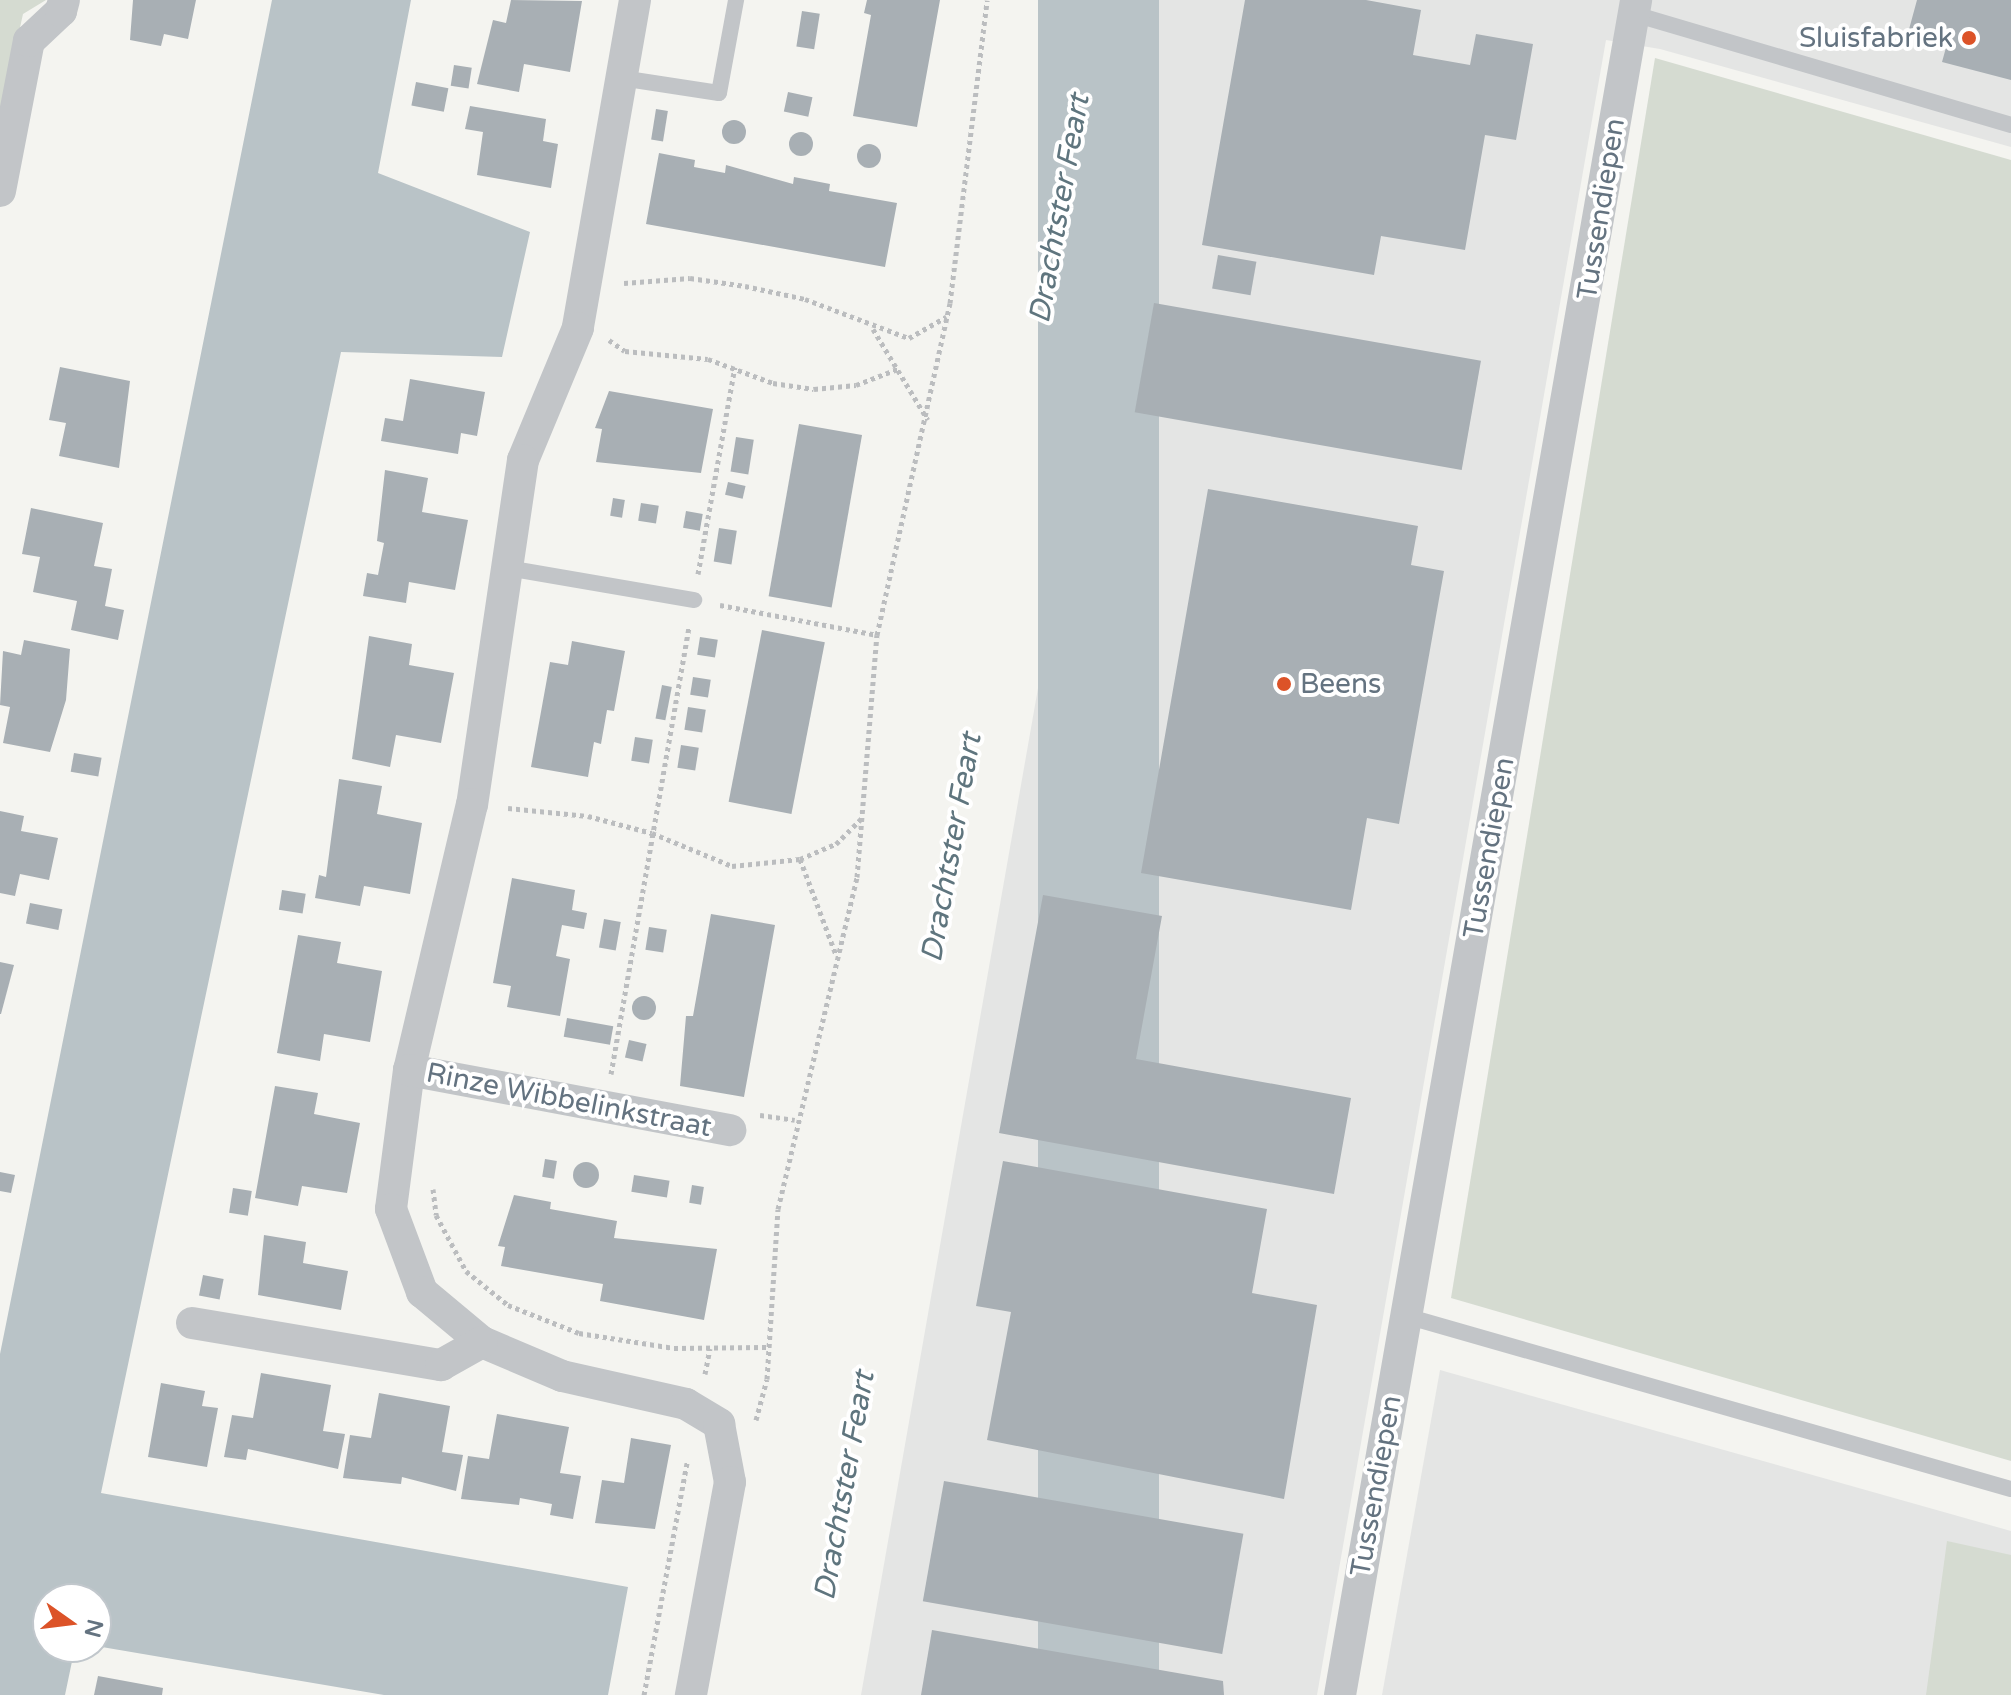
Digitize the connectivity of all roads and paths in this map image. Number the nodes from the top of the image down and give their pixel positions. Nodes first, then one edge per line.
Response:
1 (64, 0) edge
2 (635, 0) edge
3 (736, 0) edge
4 (987, 0) edge
5 (1635, 7) edge
6 (621, 78) junction
7 (2011, 125) edge
8 (0, 191) edge
9 (621, 268) dead end
10 (619, 283) junction
11 (616, 298) dead end
12 (947, 316) junction
13 (611, 326) dead end
14 (873, 328) junction
15 (609, 340) junction
16 (603, 355) dead end
17 (735, 367) junction
18 (900, 368) junction
19 (928, 420) junction
20 (507, 568) junction
21 (694, 600) junction
22 (877, 635) junction
23 (511, 792) dead end
24 (472, 804) junction
25 (508, 808) junction
26 (863, 817) junction
27 (505, 822) dead end
28 (652, 833) junction
29 (800, 859) junction
30 (836, 957) junction
31 (409, 1070) junction
32 (606, 1107) junction
33 (730, 1130) dead end
34 (432, 1184) dead end
35 (1406, 1316) junction
36 (192, 1323) dead end
37 (482, 1342) junction
38 (769, 1347) junction
39 (710, 1348) junction
40 (697, 1411) junction
41 (730, 1482) junction
42 (2011, 1489) edge
43 (644, 1695) edge
44 (691, 1695) edge
45 (1340, 1695) edge

1 - 8 street
2 - 6 street, Rinze Wibbelinkstraat
3 - 6 lane
4 - 12 path
5 - 7 lane
5 - 35 street, Tussendiepen
6 - 20 street, Rinze Wibbelinkstraat
9 - 10 path
10 - 11 path
10 - 14 path
12 - 14 path
12 - 19 path
13 - 15 path
14 - 18 path
15 - 16 path
15 - 17 path
17 - 18 path
17 - 21 path
18 - 19 path
19 - 22 path
20 - 21 lane
20 - 24 street, Rinze Wibbelinkstraat
21 - 22 path
21 - 28 path
22 - 26 path
23 - 25 path
24 - 25 path
24 - 31 street, Rinze Wibbelinkstraat
25 - 27 path
25 - 28 path
26 - 29 path
26 - 30 path
28 - 29 path
28 - 32 path
29 - 30 path
30 - 38 path
31 - 32 street, Rinze Wibbelinkstraat
31 - 37 street, Rinze Wibbelinkstraat
32 - 33 street, Rinze Wibbelinkstraat
34 - 39 path
35 - 42 lane
35 - 45 street, Tussendiepen
36 - 37 street
37 - 40 street, Rinze Wibbelinkstraat
38 - 39 path
38 - 41 path
39 - 40 path
40 - 41 street
40 - 43 path
41 - 44 street

